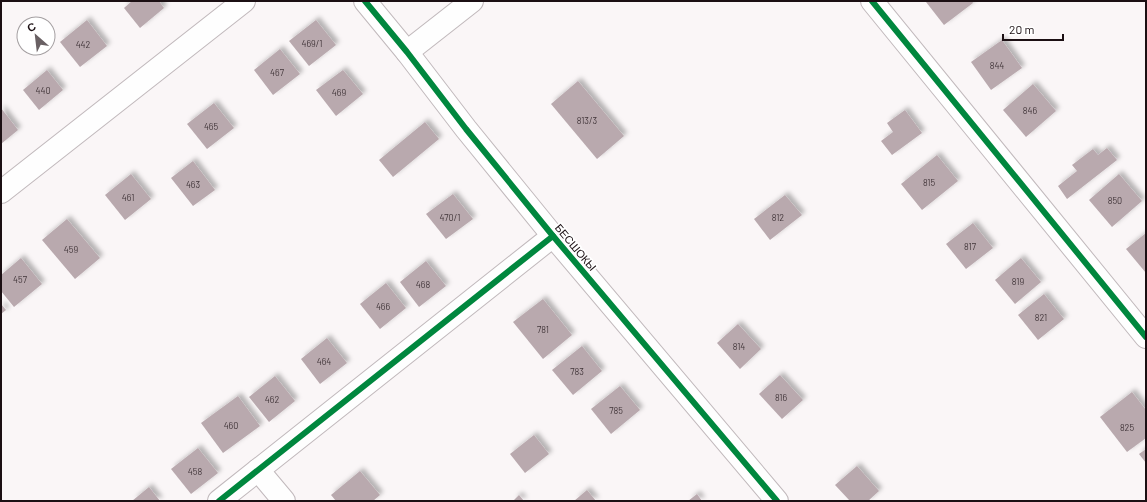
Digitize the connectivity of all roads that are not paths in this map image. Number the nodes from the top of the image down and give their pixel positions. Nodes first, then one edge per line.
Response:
1 (244, 1) edge
2 (365, 1) edge
3 (472, 1) edge
4 (872, 1) edge
5 (407, 52) junction
6 (1, 192) edge
7 (553, 236) junction
8 (1146, 337) edge
9 (258, 470) junction
10 (220, 501) edge
11 (284, 501) edge
12 (777, 501) edge

1 - 6 street
2 - 5 street, БЕСШОКЫ
3 - 5 street
4 - 8 street
5 - 7 street, БЕСШОКЫ
7 - 9 street
7 - 12 street, БЕСШОКЫ
9 - 10 street
9 - 11 street

